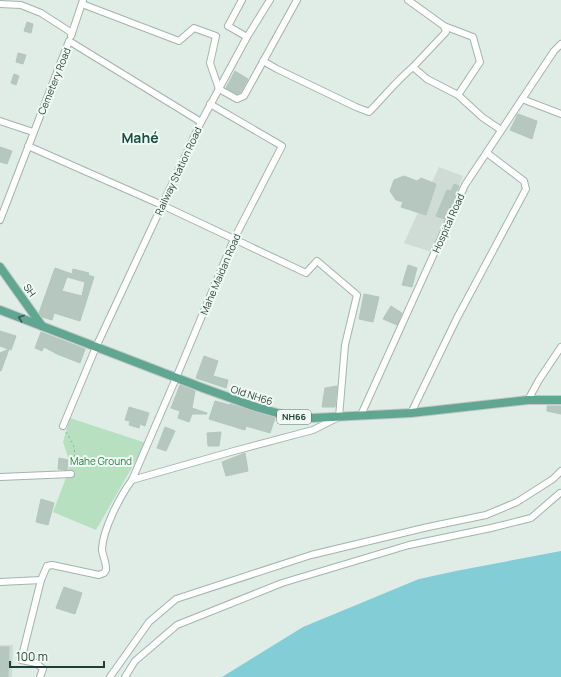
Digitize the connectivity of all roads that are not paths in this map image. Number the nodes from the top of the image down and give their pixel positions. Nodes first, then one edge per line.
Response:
1 (242, 0) edge
2 (270, 0) edge
3 (297, 0) edge
4 (408, 0) edge
5 (83, 2) edge
6 (0, 4) edge
7 (444, 26) junction
8 (72, 33) junction
9 (247, 37) junction
10 (69, 41) junction
11 (561, 44) edge
12 (263, 61) junction
13 (413, 67) junction
14 (218, 89) junction
15 (458, 95) junction
16 (522, 99) junction
17 (210, 104) junction
18 (561, 114) edge
19 (0, 121) edge
20 (201, 122) junction
21 (501, 130) junction
22 (33, 132) junction
23 (28, 146) junction
24 (487, 153) junction
25 (162, 205) junction
26 (0, 220) edge
27 (234, 239) junction
28 (0, 267) edge
29 (0, 310) edge
30 (42, 326) junction
31 (96, 347) junction
32 (561, 347) edge
33 (176, 378) junction
34 (528, 400) junction
35 (561, 400) edge
36 (412, 413) junction
37 (361, 415) junction
38 (339, 417) junction
39 (63, 426) road end
40 (561, 471) edge
41 (71, 474) road end
42 (0, 477) edge
43 (132, 480) junction
44 (561, 492) edge
45 (41, 580) junction
46 (0, 582) edge
47 (40, 677) edge
48 (110, 677) edge
49 (124, 677) edge

1 - 9 street
2 - 9 street, Railway Station Road
3 - 12 street
4 - 7 street
5 - 8 street
5 - 14 street
6 - 8 street
7 - 13 street
7 - 15 street
8 - 10 street
9 - 14 street, Railway Station Road
10 - 20 street, Cemetery Road
10 - 22 street, Cemetery Road
11 - 16 street, Hospital Road
12 - 13 street
12 - 14 street
13 - 15 street
14 - 17 street, Railway Station Road
15 - 21 street
16 - 18 street
16 - 21 street, Hospital Road
17 - 20 street, Railway Station Road
17 - 27 street, Mahe Maidan Road
19 - 22 street
20 - 25 street, Railway Station Road
21 - 24 street, Hospital Road
22 - 23 street, Cemetery Road
23 - 25 street
23 - 26 street, Cemetery Road
24 - 36 street
24 - 37 street, Hospital Road
25 - 27 street
25 - 31 street, Railway Station Road
27 - 33 street, Mahe Maidan Road
27 - 38 street
28 - 30 main road, SH
30 -> 29 main road, Old NH66
30 - 31 main road, Old NH66 / NH66
31 - 33 main road, Old NH66 / NH66
31 - 39 street, Railway Station Road
32 - 34 street
33 - 38 main road, Old NH66 / NH66
33 - 43 street, Mahe Maidan Road
34 - 35 main road, Old NH66 / NH66
34 - 36 main road, Old NH66 / NH66
36 - 37 main road, Old NH66 / NH66
37 - 38 main road, Old NH66 / NH66
38 - 43 street
40 - 48 street
41 - 42 street
43 - 45 street, Mahe Maidan Road
44 - 49 street
45 - 46 street
45 - 47 street, Mahe Maidan Road

